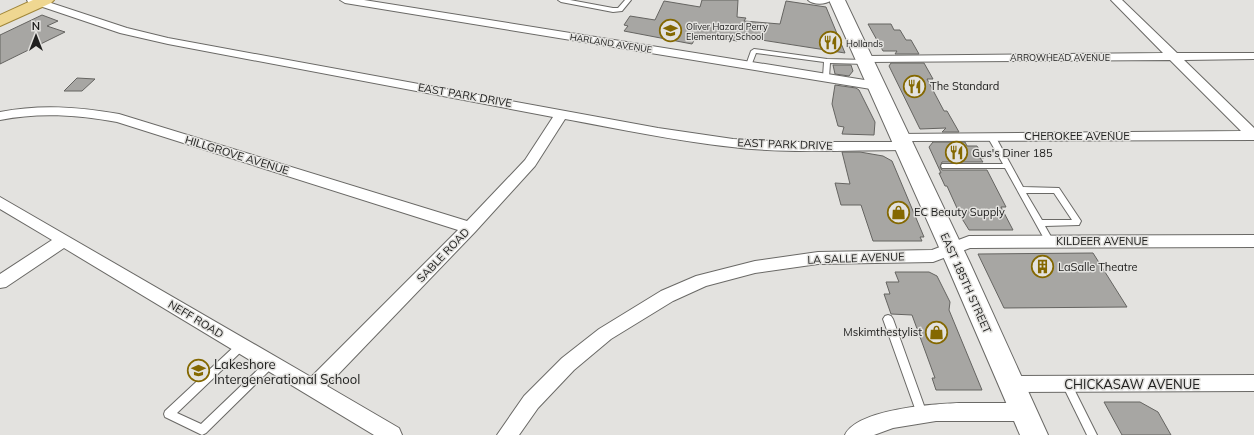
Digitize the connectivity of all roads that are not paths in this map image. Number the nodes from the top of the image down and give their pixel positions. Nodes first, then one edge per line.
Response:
1 (345, 0) edge
2 (561, 0) edge
3 (628, 0) edge
4 (814, 0) edge
5 (826, 0) edge
6 (837, 0) edge
7 (1116, 0) edge
8 (39, 1) edge
9 (0, 21) edge
10 (1254, 56) edge
11 (1172, 57) junction
12 (866, 60) junction
13 (827, 61) junction
14 (749, 65) junction
15 (826, 77) junction
16 (877, 86) junction
17 (562, 113) junction
18 (0, 116) edge
19 (991, 136) junction
20 (1254, 136) edge
21 (903, 141) junction
22 (945, 166) dead end
23 (1008, 166) junction
24 (1021, 190) junction
25 (0, 202) edge
26 (1039, 223) junction
27 (470, 228) junction
28 (64, 240) junction
29 (1254, 241) edge
30 (1050, 242) junction
31 (952, 249) junction
32 (0, 282) edge
33 (888, 319) dead end
34 (242, 346) junction
35 (271, 364) junction
36 (1254, 383) edge
37 (1011, 384) junction
38 (1066, 384) junction
39 (313, 388) junction
40 (1023, 412) junction
41 (922, 414) junction
42 (392, 435) edge
43 (507, 435) edge
44 (855, 435) edge
45 (1034, 435) edge
46 (1092, 435) edge

1 - 14 street, HARLAND AVENUE
2 - 3 lane
4 - 5 street
6 - 12 street, EAST 185TH STREET
7 - 11 street
8 - 9 main road
8 - 17 street, EAST PARK DRIVE
10 - 11 street, ARROWHEAD AVENUE
11 - 12 street, ARROWHEAD AVENUE
11 - 20 street
12 - 13 lane
12 - 16 street, EAST 185TH STREET
13 - 14 lane
13 - 15 lane
14 - 15 street, HARLAND AVENUE
15 - 16 street, HARLAND AVENUE
16 - 21 street, EAST 185TH STREET
17 - 21 street, EAST PARK DRIVE
17 - 27 street, SABLE ROAD
18 - 27 street, HILLGROVE AVENUE
19 - 20 street, CHEROKEE AVENUE
19 - 21 street, CHEROKEE AVENUE
19 - 23 lane
21 - 31 street, EAST 185TH STREET
22 - 23 lane
23 - 24 lane
24 - 26 lane
24 - 26 lane
25 - 28 street, NEFF ROAD
26 - 30 lane
27 - 39 street, SABLE ROAD
28 - 32 street
28 - 34 street, NEFF ROAD
29 - 30 street, KILDEER AVENUE
30 - 31 street, KILDEER AVENUE
31 - 37 street, EAST 185TH STREET
31 - 43 street, LA SALLE AVENUE
33 - 41 lane
34 - 35 street, NEFF ROAD
34 - 35 lane
35 - 39 street, NEFF ROAD
36 - 38 street, CHICKASAW AVENUE
37 - 38 street, CHICKASAW AVENUE
37 - 40 street, EAST 185TH STREET
38 - 46 lane
39 - 42 street, NEFF ROAD
40 - 41 street
40 - 45 street, EAST 185TH STREET
41 - 44 street

